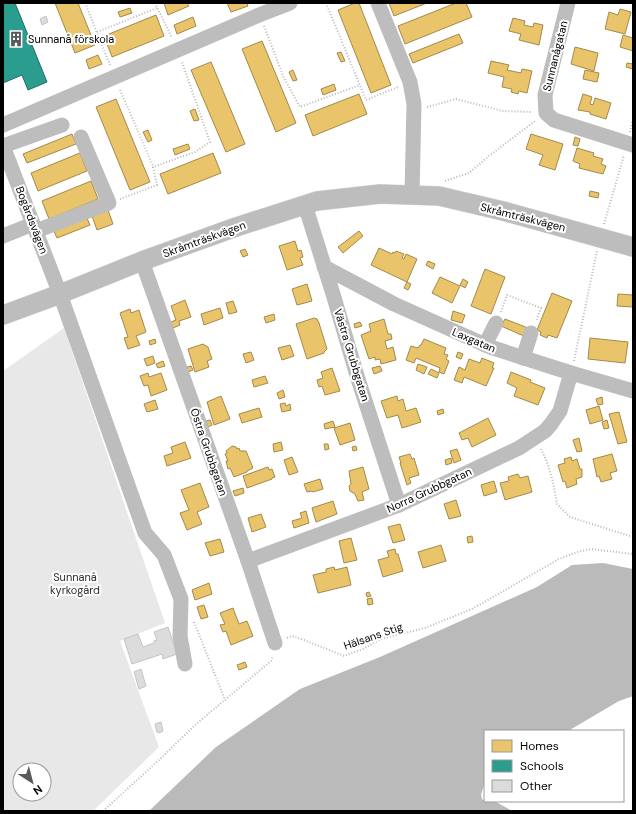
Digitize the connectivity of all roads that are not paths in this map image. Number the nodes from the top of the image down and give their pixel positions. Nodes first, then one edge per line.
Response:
1 (290, 3) edge
2 (378, 3) edge
3 (568, 3) edge
4 (3, 125) edge
5 (62, 125) dead end
6 (81, 137) dead end
7 (630, 144) edge
8 (3, 146) edge
9 (412, 195) junction
10 (305, 206) junction
11 (34, 228) junction
12 (3, 236) edge
13 (633, 247) edge
14 (142, 261) junction
15 (324, 267) junction
16 (60, 294) junction
17 (3, 315) edge
18 (496, 323) road end
19 (531, 333) road end
20 (485, 345) junction
21 (523, 358) junction
22 (571, 373) junction
23 (633, 391) edge
24 (399, 505) junction
25 (248, 561) junction
26 (275, 643) road end
27 (185, 664) dead end

1 - 4 street
2 - 9 street
3 - 7 street, Sunnanågatan
5 - 8 street
6 - 11 street
8 - 11 street, Bogårdsvägen
9 - 10 main road, Skråmträskvägen
9 - 13 main road, Skråmträskvägen
10 - 14 main road, Skråmträskvägen
10 - 15 street, Västra Grubbgatan
11 - 12 street
11 - 16 street, Bogårdsvägen
14 - 16 main road, Skråmträskvägen
14 - 25 street, Östra Grubbgatan
15 - 20 street, Laxgatan
15 - 24 street, Västra Grubbgatan
16 - 17 main road, Skråmträskvägen
16 - 27 street, Bogårdsvägen
18 - 20 street
19 - 21 street
20 - 21 street, Laxgatan
21 - 22 street, Laxgatan
22 - 23 street, Laxgatan
22 - 24 street, Norra Grubbgatan
24 - 25 street, Norra Grubbgatan
25 - 26 street, Östra Grubbgatan

